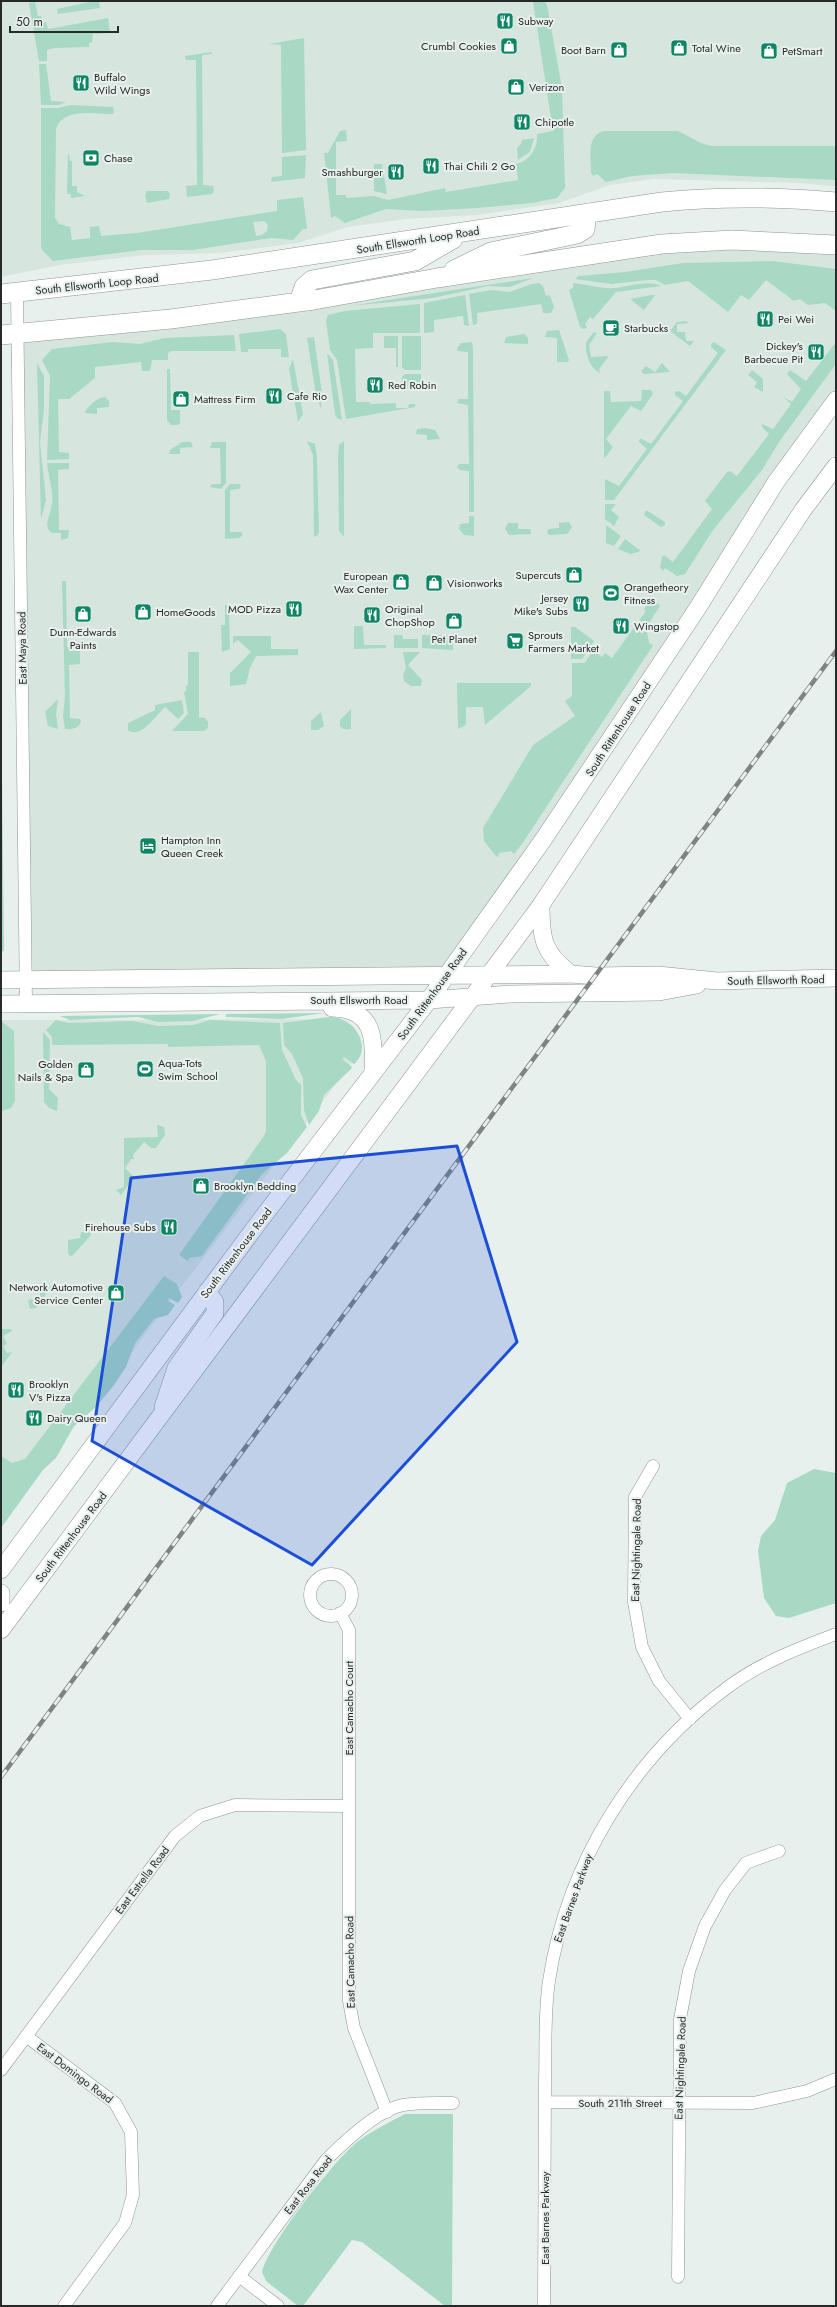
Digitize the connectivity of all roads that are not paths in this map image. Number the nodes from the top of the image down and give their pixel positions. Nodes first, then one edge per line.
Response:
1 (836, 202) edge
2 (587, 213) junction
3 (462, 233) junction
4 (836, 245) edge
5 (437, 278) junction
6 (9, 294) edge
7 (299, 302) junction
8 (9, 335) edge
9 (836, 400) edge
10 (836, 466) edge
11 (541, 905) junction
12 (448, 974) junction
13 (490, 974) junction
14 (571, 974) junction
15 (836, 978) edge
16 (1, 980) edge
17 (27, 980) junction
18 (717, 981) junction
19 (472, 998) junction
20 (295, 1000) junction
21 (429, 1000) junction
22 (1, 1004) edge
23 (26, 1004) junction
24 (373, 1072) junction
25 (207, 1292) junction
26 (160, 1417) junction
27 (653, 1466) dead end
28 (1, 1570) edge
29 (1, 1593) edge
30 (1, 1603) edge
31 (340, 1613) dead end
32 (1, 1630) edge
33 (836, 1634) edge
34 (690, 1719) junction
35 (349, 1806) junction
36 (779, 1851) dead end
37 (26, 2036) junction
38 (1, 2070) edge
39 (836, 2079) edge
40 (545, 2102) junction
41 (453, 2103) dead end
42 (679, 2103) junction
43 (387, 2112) junction
44 (240, 2276) junction
45 (678, 2277) dead end
46 (64, 2306) edge
47 (217, 2306) edge
48 (278, 2306) edge
49 (544, 2306) edge

1 - 2 main road, South Ellsworth Loop Road
2 - 3 main road, South Ellsworth Loop Road
2 - 5 main road
3 - 6 main road, South Ellsworth Loop Road
3 - 7 main road
4 - 5 main road
5 - 7 main road
6 - 8 street, East Maya Road
7 - 8 main road
8 - 17 street, East Maya Road
9 - 12 main road, South Rittenhouse Road
10 - 11 main road, South Rittenhouse Road
11 - 13 main road, South Rittenhouse Road
11 - 14 main road
12 - 13 main road, South Ellsworth Road
12 - 17 main road, South Ellsworth Road
12 - 21 main road, South Rittenhouse Road
13 - 14 main road, South Ellsworth Road
13 - 19 main road, South Rittenhouse Road
14 - 18 main road, South Ellsworth Road
15 - 18 main road, South Ellsworth Road
16 - 17 main road, South Ellsworth Road
17 - 23 street, East Maya Road
18 - 19 main road, South Ellsworth Road
19 - 21 main road, South Ellsworth Road
19 - 26 main road, South Rittenhouse Road
20 - 21 main road, South Ellsworth Road
20 - 23 main road, South Ellsworth Road
20 - 24 main road
21 - 24 main road, South Rittenhouse Road
22 - 23 main road, South Ellsworth Road
24 - 25 main road, South Rittenhouse Road
25 - 26 main road
25 - 28 main road, South Rittenhouse Road
26 - 32 main road, South Rittenhouse Road
27 - 34 street, East Nightingale Road
29 - 30 main road
31 - 35 street, East Camacho Court
33 - 34 street, East Barnes Parkway
34 - 40 street, East Barnes Parkway
35 - 37 street, East Estrella Road
35 - 43 street, East Camacho Road
36 - 42 street, East Nightingale Road
37 - 38 street, East Estrella Road
37 - 46 street, East Domingo Road
39 - 42 street, South 211th Street
40 - 42 street, South 211th Street
40 - 49 street, East Barnes Parkway
41 - 43 street, East Rosa Road
42 - 45 street, East Nightingale Road
43 - 44 street, East Rosa Road
44 - 47 street, East Rosa Road
44 - 48 street

